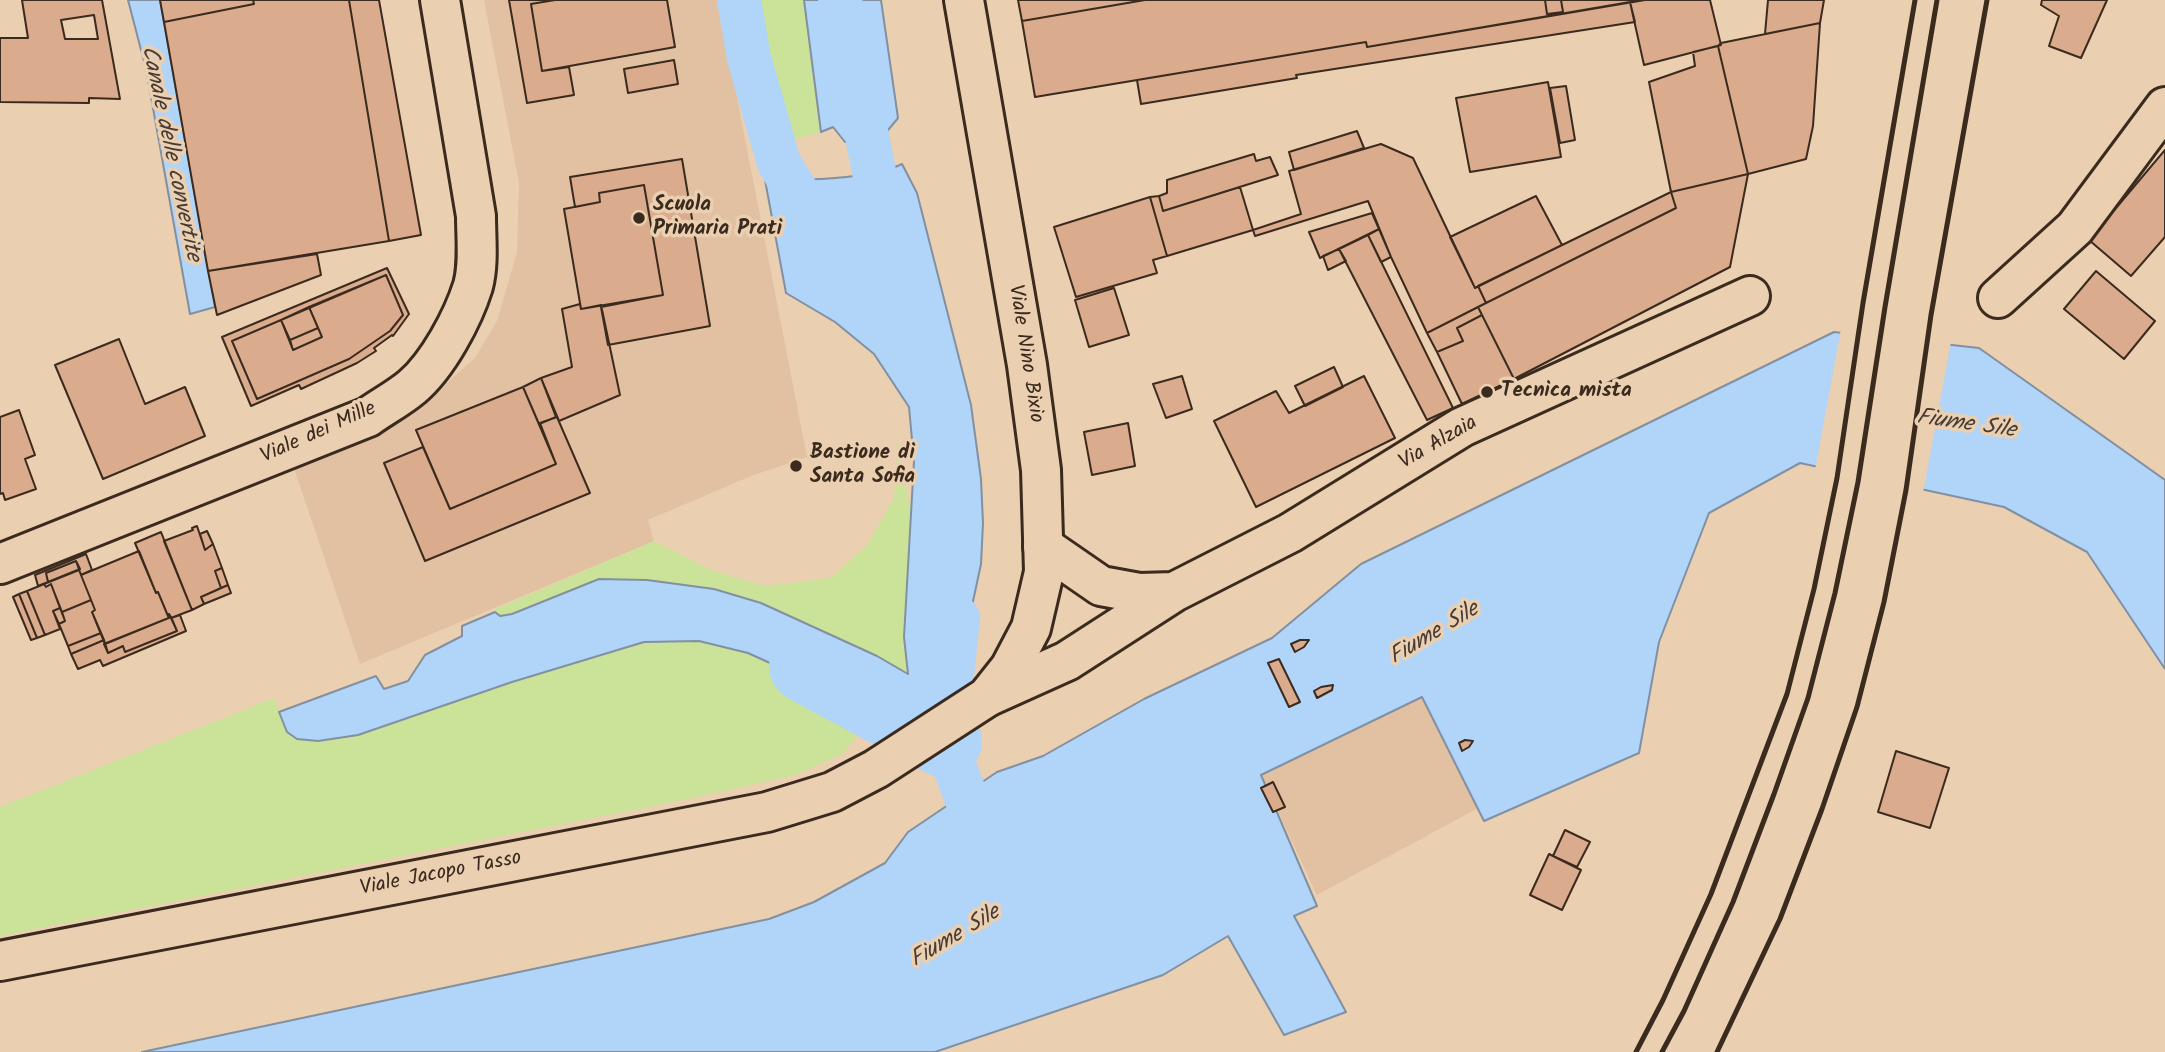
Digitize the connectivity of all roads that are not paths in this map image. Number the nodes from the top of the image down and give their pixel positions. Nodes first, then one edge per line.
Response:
1 (440, 0) edge
2 (964, 0) edge
3 (2165, 107) edge
4 (1750, 296) dead end
5 (1998, 298) dead end
6 (1043, 546) junction
7 (0, 564) edge
8 (1174, 592) junction
9 (987, 697) junction
10 (0, 961) edge

1 - 7 street, Viale dei Mille
2 - 6 street, Viale Nino Bixio
3 - 5 street
4 - 8 street, Via Alzaia
6 - 8 street, Via Alzaia
6 - 9 street, Viale Nino Bixio
8 - 9 street, Via Alzaia
9 - 10 street, Viale Jacopo Tasso

